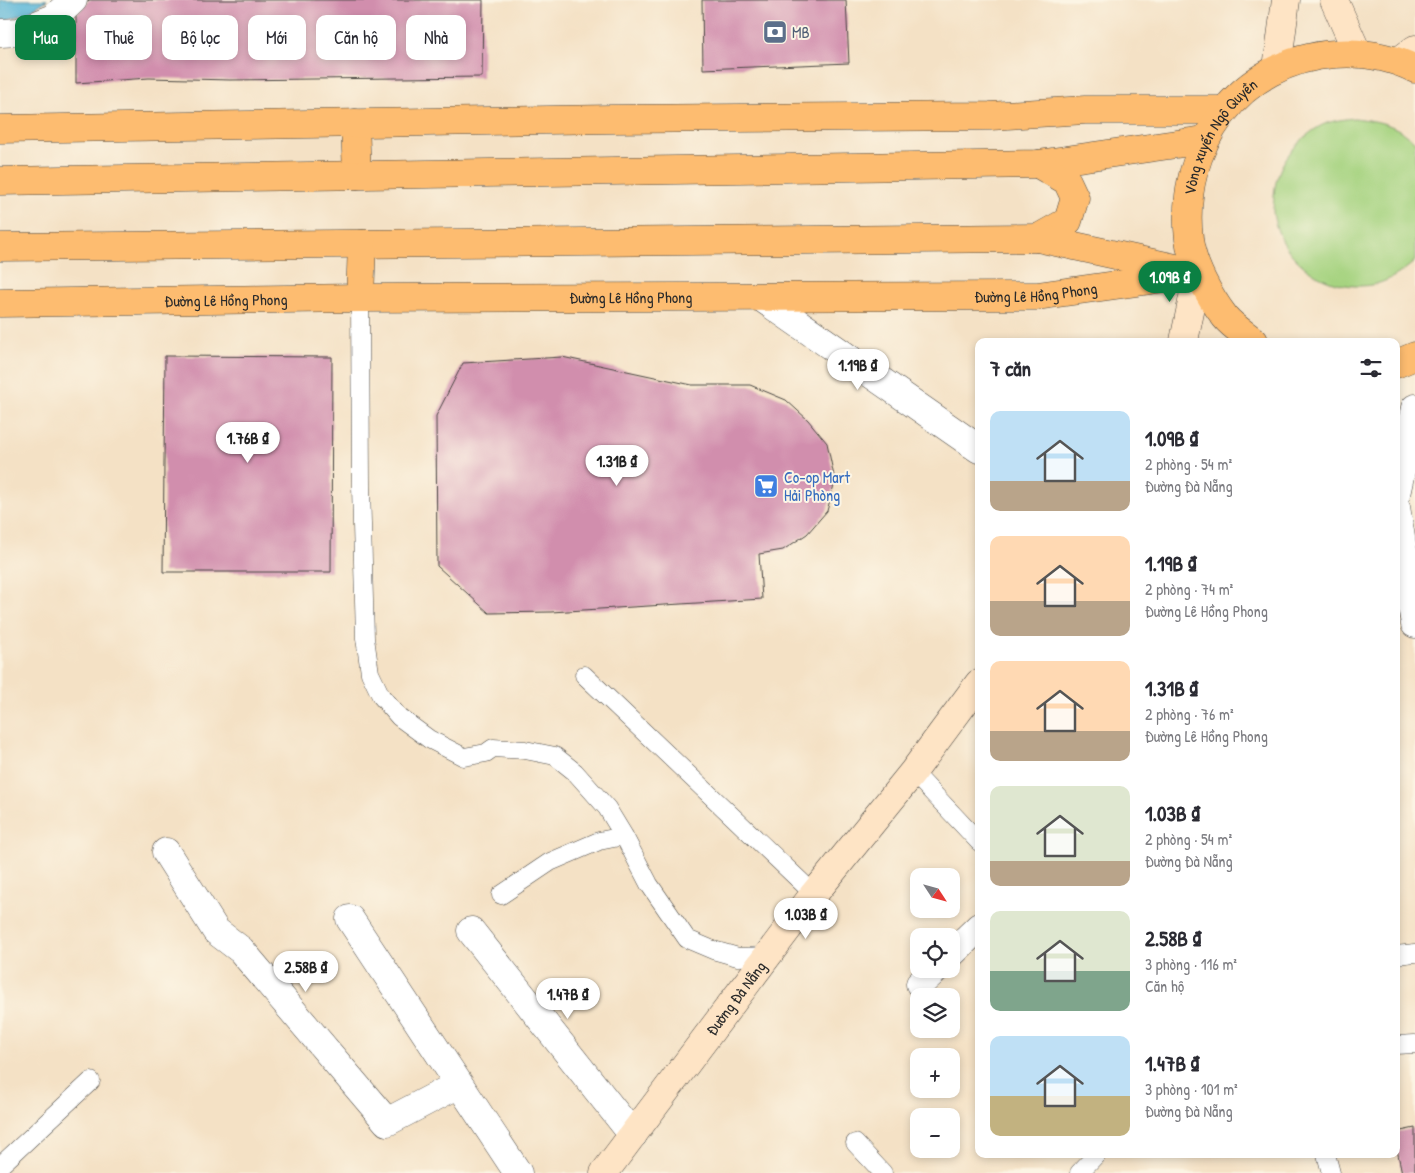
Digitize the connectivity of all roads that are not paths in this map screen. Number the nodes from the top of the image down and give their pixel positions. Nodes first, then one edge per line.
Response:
1 (73, 0) edge
2 (1286, 0) edge
3 (1334, 0) edge
4 (0, 33) edge
5 (1357, 52) junction
6 (1410, 59) edge
7 (1277, 68) junction
8 (1224, 110) junction
9 (355, 123) junction
10 (0, 129) edge
11 (1204, 140) junction
12 (1038, 164) junction
13 (357, 175) junction
14 (0, 181) edge
15 (1038, 238) junction
16 (362, 244) junction
17 (0, 248) edge
18 (1198, 273) junction
19 (360, 298) junction
20 (762, 298) junction
21 (0, 302) edge
22 (1185, 338) edge
23 (1250, 338) edge
24 (1415, 356) edge
25 (1400, 362) edge
26 (1415, 408) edge
27 (975, 446) edge
28 (1400, 476) edge
29 (1400, 547) edge
30 (1415, 624) edge
31 (584, 675) dead end
32 (975, 689) edge
33 (913, 772) junction
34 (624, 836) junction
35 (975, 838) edge
36 (166, 852) dead end
37 (814, 894) junction
38 (501, 895) dead end
39 (350, 919) dead end
40 (471, 931) dead end
41 (975, 931) edge
42 (960, 945) edge
43 (1415, 953) edge
44 (1400, 955) edge
45 (768, 956) junction
46 (1415, 1044) edge
47 (1400, 1045) edge
48 (90, 1081) dead end
49 (459, 1084) junction
50 (633, 1135) junction
51 (855, 1143) dead end
52 (1093, 1158) edge
53 (1327, 1158) edge
54 (1, 1162) edge
55 (518, 1173) edge
56 (604, 1173) edge
57 (883, 1173) edge
58 (1079, 1173) edge
59 (1331, 1173) edge

1 - 4 street
2 - 7 main road
3 - 5 main road
5 - 6 main road, Vòng xuyến Ngô Quyền
5 - 7 main road, Vòng xuyến Ngô Quyền
7 - 8 main road, Vòng xuyến Ngô Quyền
8 - 9 main road
8 - 11 main road, Vòng xuyến Ngô Quyền
9 - 10 main road
9 - 13 main road
11 - 12 main road
11 - 18 main road, Vòng xuyến Ngô Quyền
12 - 13 main road
12 - 15 main road
13 - 14 main road
15 - 16 main road
15 - 18 main road
16 - 17 main road
16 - 19 main road
18 - 20 main road, Đường Lê Hồng Phong
18 - 22 main road
18 - 23 main road, Vòng xuyến Ngô Quyền
19 - 20 main road, Đường Lê Hồng Phong
19 - 21 main road, Đường Lê Hồng Phong
19 - 34 lane
20 - 27 street
24 - 25 main road
26 - 28 street
29 - 30 street
31 - 37 lane
32 - 33 main road, Đường Đà Nẵng
33 - 35 lane
33 - 37 main road, Đường Đà Nẵng
34 - 38 lane
34 - 45 lane
36 - 49 street
37 - 45 main road, Đường Đà Nẵng
39 - 49 street
40 - 50 street
41 - 42 street
43 - 44 lane
45 - 50 main road, Đường Đà Nẵng
46 - 47 lane
48 - 54 lane
49 - 55 street
50 - 56 main road, Đường Đà Nẵng
51 - 57 lane
52 - 58 lane
53 - 59 lane

